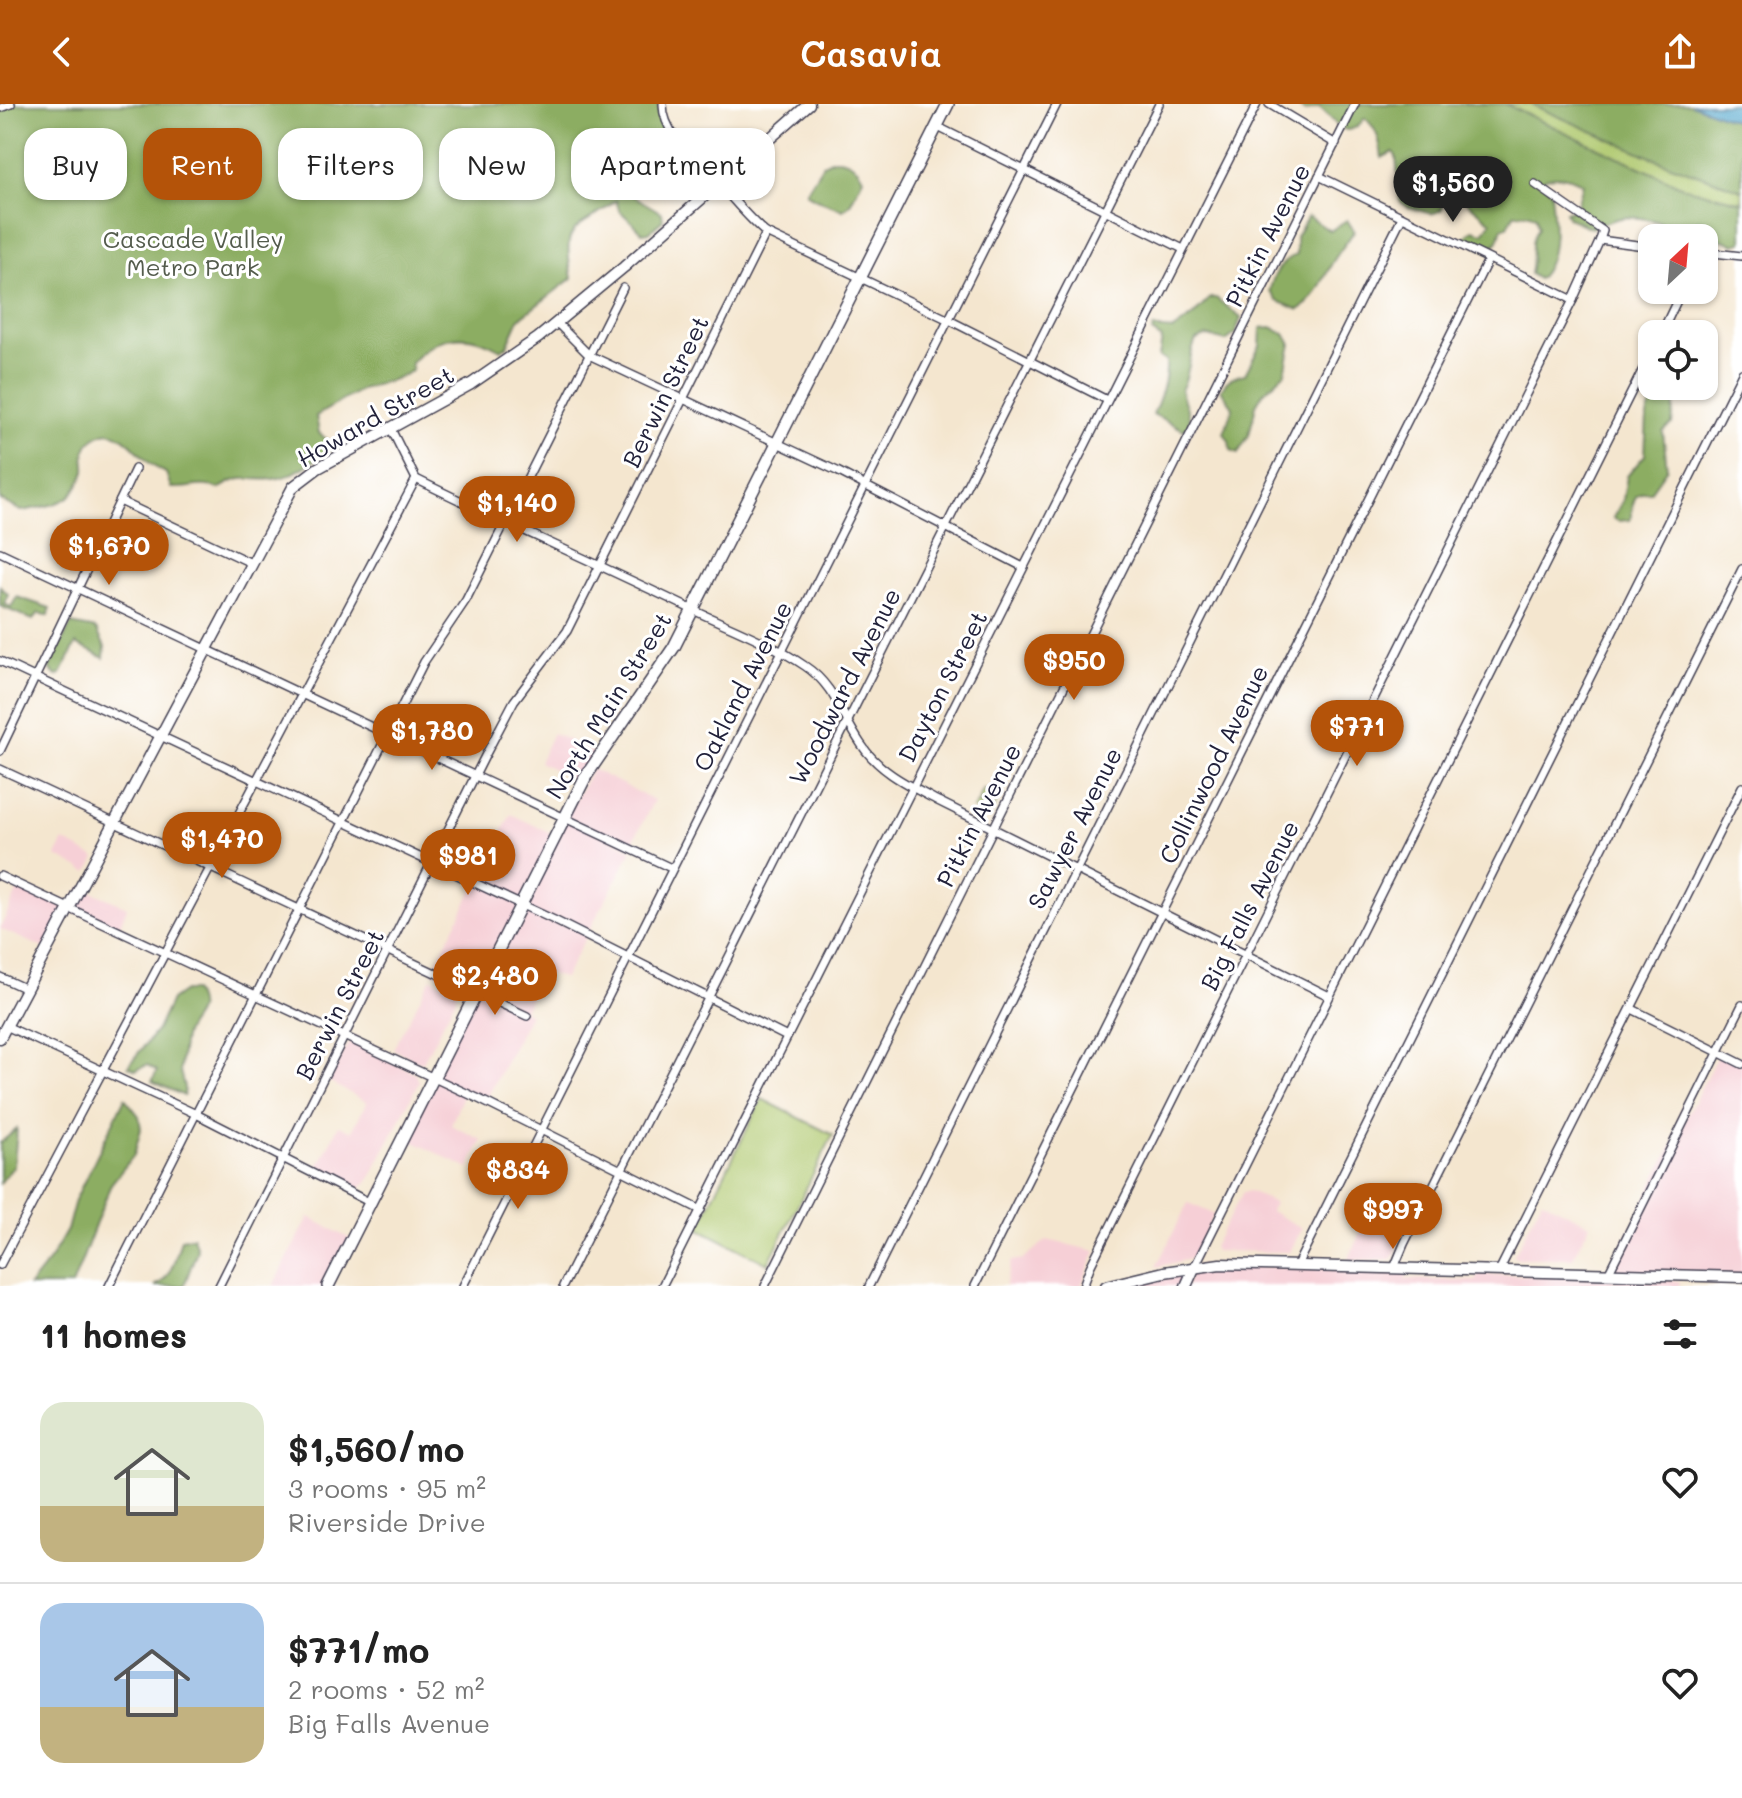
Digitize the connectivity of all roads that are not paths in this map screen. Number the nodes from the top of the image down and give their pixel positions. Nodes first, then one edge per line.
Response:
1 (11, 104) edge
2 (663, 104) edge
3 (809, 104) edge
4 (948, 104) edge
5 (1057, 104) edge
6 (1159, 104) edge
7 (1257, 104) edge
8 (1269, 104) edge
9 (1355, 104) edge
10 (0, 108) edge
11 (936, 126) junction
12 (670, 128) edge
13 (775, 134) edge
14 (1336, 144) junction
15 (1024, 170) junction
16 (1319, 176) junction
17 (1535, 184) dead end
18 (699, 200) edge
19 (733, 200) edge
20 (1105, 210) junction
21 (1402, 217) junction
22 (766, 233) junction
23 (1600, 240) junction
24 (1638, 245) edge
25 (1183, 249) junction
26 (1718, 253) edge
27 (1742, 256) edge
28 (1488, 260) junction
29 (860, 277) junction
30 (623, 288) dead end
31 (1573, 300) junction
32 (949, 320) junction
33 (557, 323) junction
34 (589, 355) junction
35 (1030, 360) junction
36 (1742, 373) edge
37 (1638, 379) edge
38 (683, 400) junction
39 (1107, 400) junction
40 (391, 429) junction
41 (776, 444) junction
42 (135, 469) dead end
43 (416, 479) junction
44 (866, 486) junction
45 (120, 501) junction
46 (506, 522) junction
47 (947, 527) junction
48 (0, 552) edge
49 (251, 563) junction
50 (600, 565) junction
51 (1023, 567) junction
52 (1742, 569) edge
53 (78, 590) junction
54 (693, 610) junction
55 (205, 648) junction
56 (782, 653) junction
57 (0, 661) edge
58 (35, 678) junction
59 (301, 694) junction
60 (849, 722) junction
61 (387, 734) junction
62 (160, 736) junction
63 (0, 751) edge
64 (0, 769) edge
65 (476, 775) junction
66 (255, 781) junction
67 (1742, 787) edge
68 (913, 788) junction
69 (564, 817) junction
70 (343, 821) junction
71 (114, 823) junction
72 (993, 828) junction
73 (432, 863) junction
74 (211, 867) junction
75 (671, 868) junction
76 (1076, 870) junction
77 (0, 876) edge
78 (520, 905) junction
79 (69, 908) junction
80 (299, 909) junction
81 (1161, 912) junction
82 (388, 951) junction
83 (165, 953) junction
84 (1246, 954) junction
85 (627, 957) junction
86 (0, 977) edge
87 (26, 989) junction
88 (476, 991) junction
89 (256, 995) junction
90 (1329, 996) junction
91 (708, 998) junction
92 (1742, 1005) edge
93 (1632, 1009) junction
94 (527, 1016) dead end
95 (6, 1026) junction
96 (344, 1037) junction
97 (787, 1037) junction
98 (0, 1038) edge
99 (1719, 1052) junction
100 (1742, 1064) edge
101 (102, 1070) junction
102 (433, 1079) junction
103 (196, 1114) junction
104 (542, 1130) junction
105 (283, 1158) junction
106 (621, 1170) junction
107 (371, 1203) junction
108 (701, 1210) junction
109 (0, 1265) edge
110 (1297, 1265) junction
111 (1195, 1266) junction
112 (1394, 1268) junction
113 (1499, 1271) junction
114 (1608, 1274) junction
115 (1742, 1277) edge
116 (109, 1286) edge
117 (219, 1286) edge
118 (328, 1286) edge
119 (463, 1286) edge
120 (563, 1286) edge
121 (662, 1286) edge
122 (765, 1286) edge
123 (869, 1286) edge
124 (975, 1286) edge
125 (1083, 1286) edge
126 (1106, 1286) edge
127 (1186, 1286) edge

1 - 10 street
2 - 12 street
3 - 13 main road, Howard Street
4 - 11 main road, North Main Street
5 - 15 street, Oakland Avenue
6 - 20 street, Woodward Avenue
7 - 25 street, Dayton Street
8 - 14 street
9 - 14 street, Pitkin Avenue
11 - 15 street
11 - 29 main road, North Main Street
14 - 16 street, Pitkin Avenue
15 - 20 street
15 - 32 street, Oakland Avenue
16 - 21 street
16 - 72 street, Pitkin Avenue
17 - 23 street
18 - 33 main road, Howard Street
19 - 22 street
20 - 25 street
20 - 35 street, Woodward Avenue
21 - 28 street
21 - 76 street, Sawyer Avenue
22 - 29 street
22 - 38 street, Berwin Street
23 - 24 street
23 - 31 street, Big Falls Avenue
25 - 39 street, Dayton Street
26 - 27 street
28 - 31 street
28 - 81 street, Collinwood Avenue
29 - 32 street
29 - 41 main road, North Main Street
30 - 34 street
31 - 84 street, Big Falls Avenue
32 - 35 street
32 - 44 street, Oakland Avenue
33 - 34 street
33 - 40 main road, Howard Street
34 - 38 street
34 - 46 street
35 - 39 street
35 - 47 street, Woodward Avenue
36 - 110 street
37 - 90 street
38 - 41 street
38 - 50 street, Berwin Street
39 - 51 street, Dayton Street
40 - 43 street
40 - 49 main road, Howard Street
41 - 44 street
41 - 54 main road, North Main Street
42 - 45 street
43 - 46 street
43 - 59 street
44 - 47 street
44 - 56 street, Oakland Avenue
45 - 49 street
45 - 53 street
46 - 50 street
46 - 61 street
47 - 51 street
47 - 60 street, Woodward Avenue
48 - 53 street
49 - 55 main road, Howard Street
50 - 54 street
50 - 65 street, Berwin Street
51 - 68 street, Dayton Street
52 - 112 street
53 - 55 street
53 - 58 street
54 - 56 street
54 - 69 main road, North Main Street
55 - 59 street
55 - 62 main road, Howard Street
56 - 60 street
56 - 75 street, Oakland Avenue
57 - 58 street
58 - 62 street
58 - 63 street
59 - 61 street
59 - 66 street
60 - 68 street
60 - 91 street, Woodward Avenue
61 - 65 street
61 - 70 street
62 - 66 street
62 - 71 main road, Howard Street
64 - 71 street
65 - 69 street
65 - 73 street, Berwin Street
66 - 70 street
66 - 74 street
67 - 93 street
68 - 72 street
68 - 97 street, Dayton Street
69 - 75 street
69 - 78 main road, North Main Street
70 - 73 street
70 - 80 street
71 - 74 street
71 - 79 main road, Howard Street
72 - 76 street
72 - 122 street, Pitkin Avenue
73 - 78 street
73 - 82 street, Berwin Street
74 - 80 street
74 - 83 street
75 - 85 street, Oakland Avenue
76 - 81 street
76 - 123 street, Sawyer Avenue
77 - 79 street
78 - 85 street
78 - 88 main road, North Main Street
79 - 83 street
79 - 87 main road, Howard Street
80 - 82 street
80 - 89 street
81 - 84 street
81 - 124 street, Collinwood Avenue
82 - 88 street
82 - 96 street, Berwin Street
83 - 89 street
83 - 101 street
84 - 90 street
84 - 125 street, Big Falls Avenue
85 - 91 street
85 - 104 street, Oakland Avenue
86 - 87 street
87 - 95 main road, Howard Street
88 - 94 street
88 - 102 main road, North Main Street
89 - 96 street
89 - 103 street
90 - 111 street
91 - 97 street
91 - 106 street, Woodward Avenue
92 - 99 street
93 - 99 street
93 - 113 street
95 - 98 main road, Howard Street
95 - 101 street
96 - 102 street
96 - 105 street, Berwin Street
97 - 108 street, Dayton Street
99 - 100 street
99 - 114 street
101 - 103 street
101 - 109 street
102 - 104 street
102 - 107 main road, North Main Street
103 - 105 street
103 - 116 street
104 - 106 street
104 - 119 street, Oakland Avenue
105 - 107 street
105 - 117 street, Berwin Street
106 - 108 street
106 - 120 street, Woodward Avenue
107 - 118 main road, North Main Street
108 - 121 street, Dayton Street
110 - 111 main road
110 - 112 main road
111 - 126 main road
111 - 127 main road
112 - 113 main road
113 - 114 main road
114 - 115 main road

